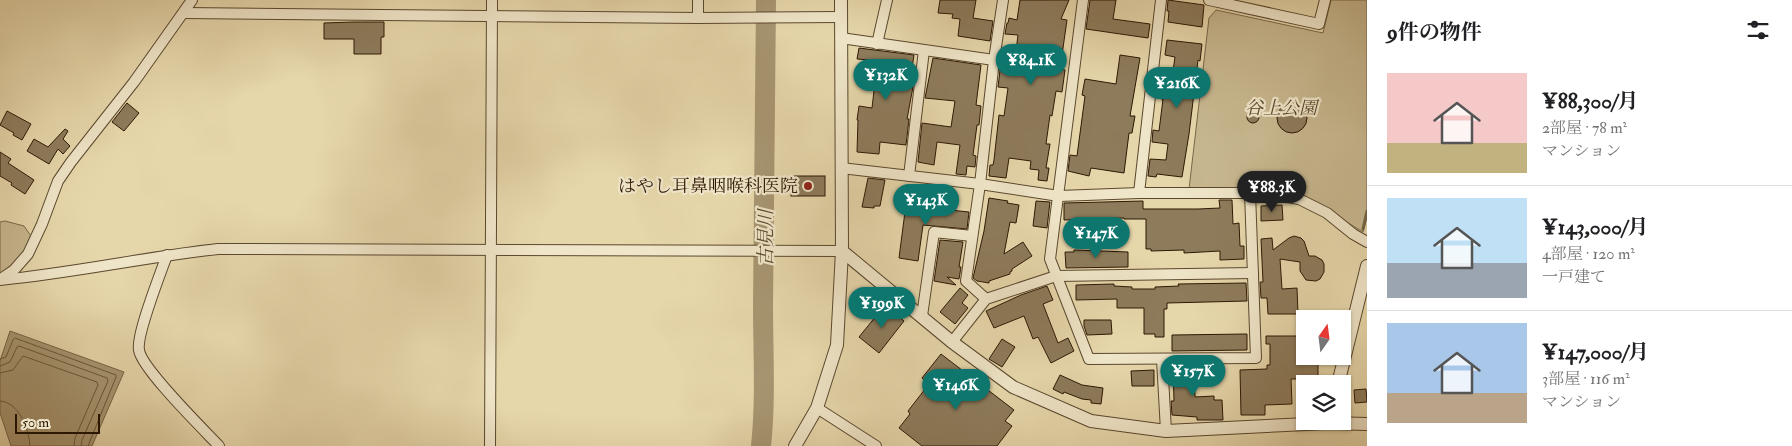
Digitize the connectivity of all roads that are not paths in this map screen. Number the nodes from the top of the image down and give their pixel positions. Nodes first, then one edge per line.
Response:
1 (192, 0) edge
2 (492, 0) edge
3 (698, 0) edge
4 (841, 0) edge
5 (886, 0) edge
6 (1003, 0) edge
7 (1083, 0) edge
8 (1161, 0) edge
9 (1209, 0) edge
10 (1325, 0) edge
11 (184, 13) junction
12 (491, 16) junction
13 (841, 17) junction
14 (698, 18) junction
15 (841, 38) junction
16 (877, 44) junction
17 (924, 50) junction
18 (994, 60) junction
19 (841, 168) junction
20 (909, 176) junction
21 (980, 184) junction
22 (1139, 193) junction
23 (1250, 193) junction
24 (1059, 196) junction
25 (972, 236) junction
26 (1367, 242) edge
27 (490, 250) junction
28 (842, 251) junction
29 (167, 255) junction
30 (1367, 266) edge
31 (1253, 273) junction
32 (1056, 276) junction
33 (0, 280) edge
34 (986, 300) junction
35 (922, 316) junction
36 (952, 342) junction
37 (1162, 359) junction
38 (1340, 375) edge
39 (817, 408) junction
40 (1351, 423) edge
41 (1296, 424) edge
42 (1367, 424) edge
43 (1166, 431) junction
44 (219, 446) edge
45 (490, 446) edge
46 (795, 446) edge
47 (876, 446) edge

1 - 11 street
2 - 12 street
3 - 14 street
4 - 13 street
5 - 16 street
6 - 18 street
7 - 24 street
8 - 22 street
9 - 10 street
11 - 12 street
11 - 33 street
12 - 14 street
12 - 27 street
13 - 14 street
13 - 15 street
15 - 16 street
15 - 19 street
16 - 17 street
17 - 18 street
17 - 20 street
18 - 21 street
19 - 20 street
19 - 28 street
20 - 21 street
21 - 24 street
21 - 25 street
22 - 23 street
22 - 24 street
23 - 26 street
23 - 31 street
24 - 32 street
25 - 34 street
25 - 35 street
27 - 28 street
27 - 29 street
27 - 45 street
28 - 35 street
28 - 39 street
29 - 33 street
29 - 44 street
30 - 38 street
31 - 32 street
31 - 37 street
32 - 34 street
32 - 37 street
34 - 36 street
35 - 36 street
36 - 43 street
37 - 43 street
39 - 46 street
39 - 47 street
40 - 42 street
41 - 43 street

